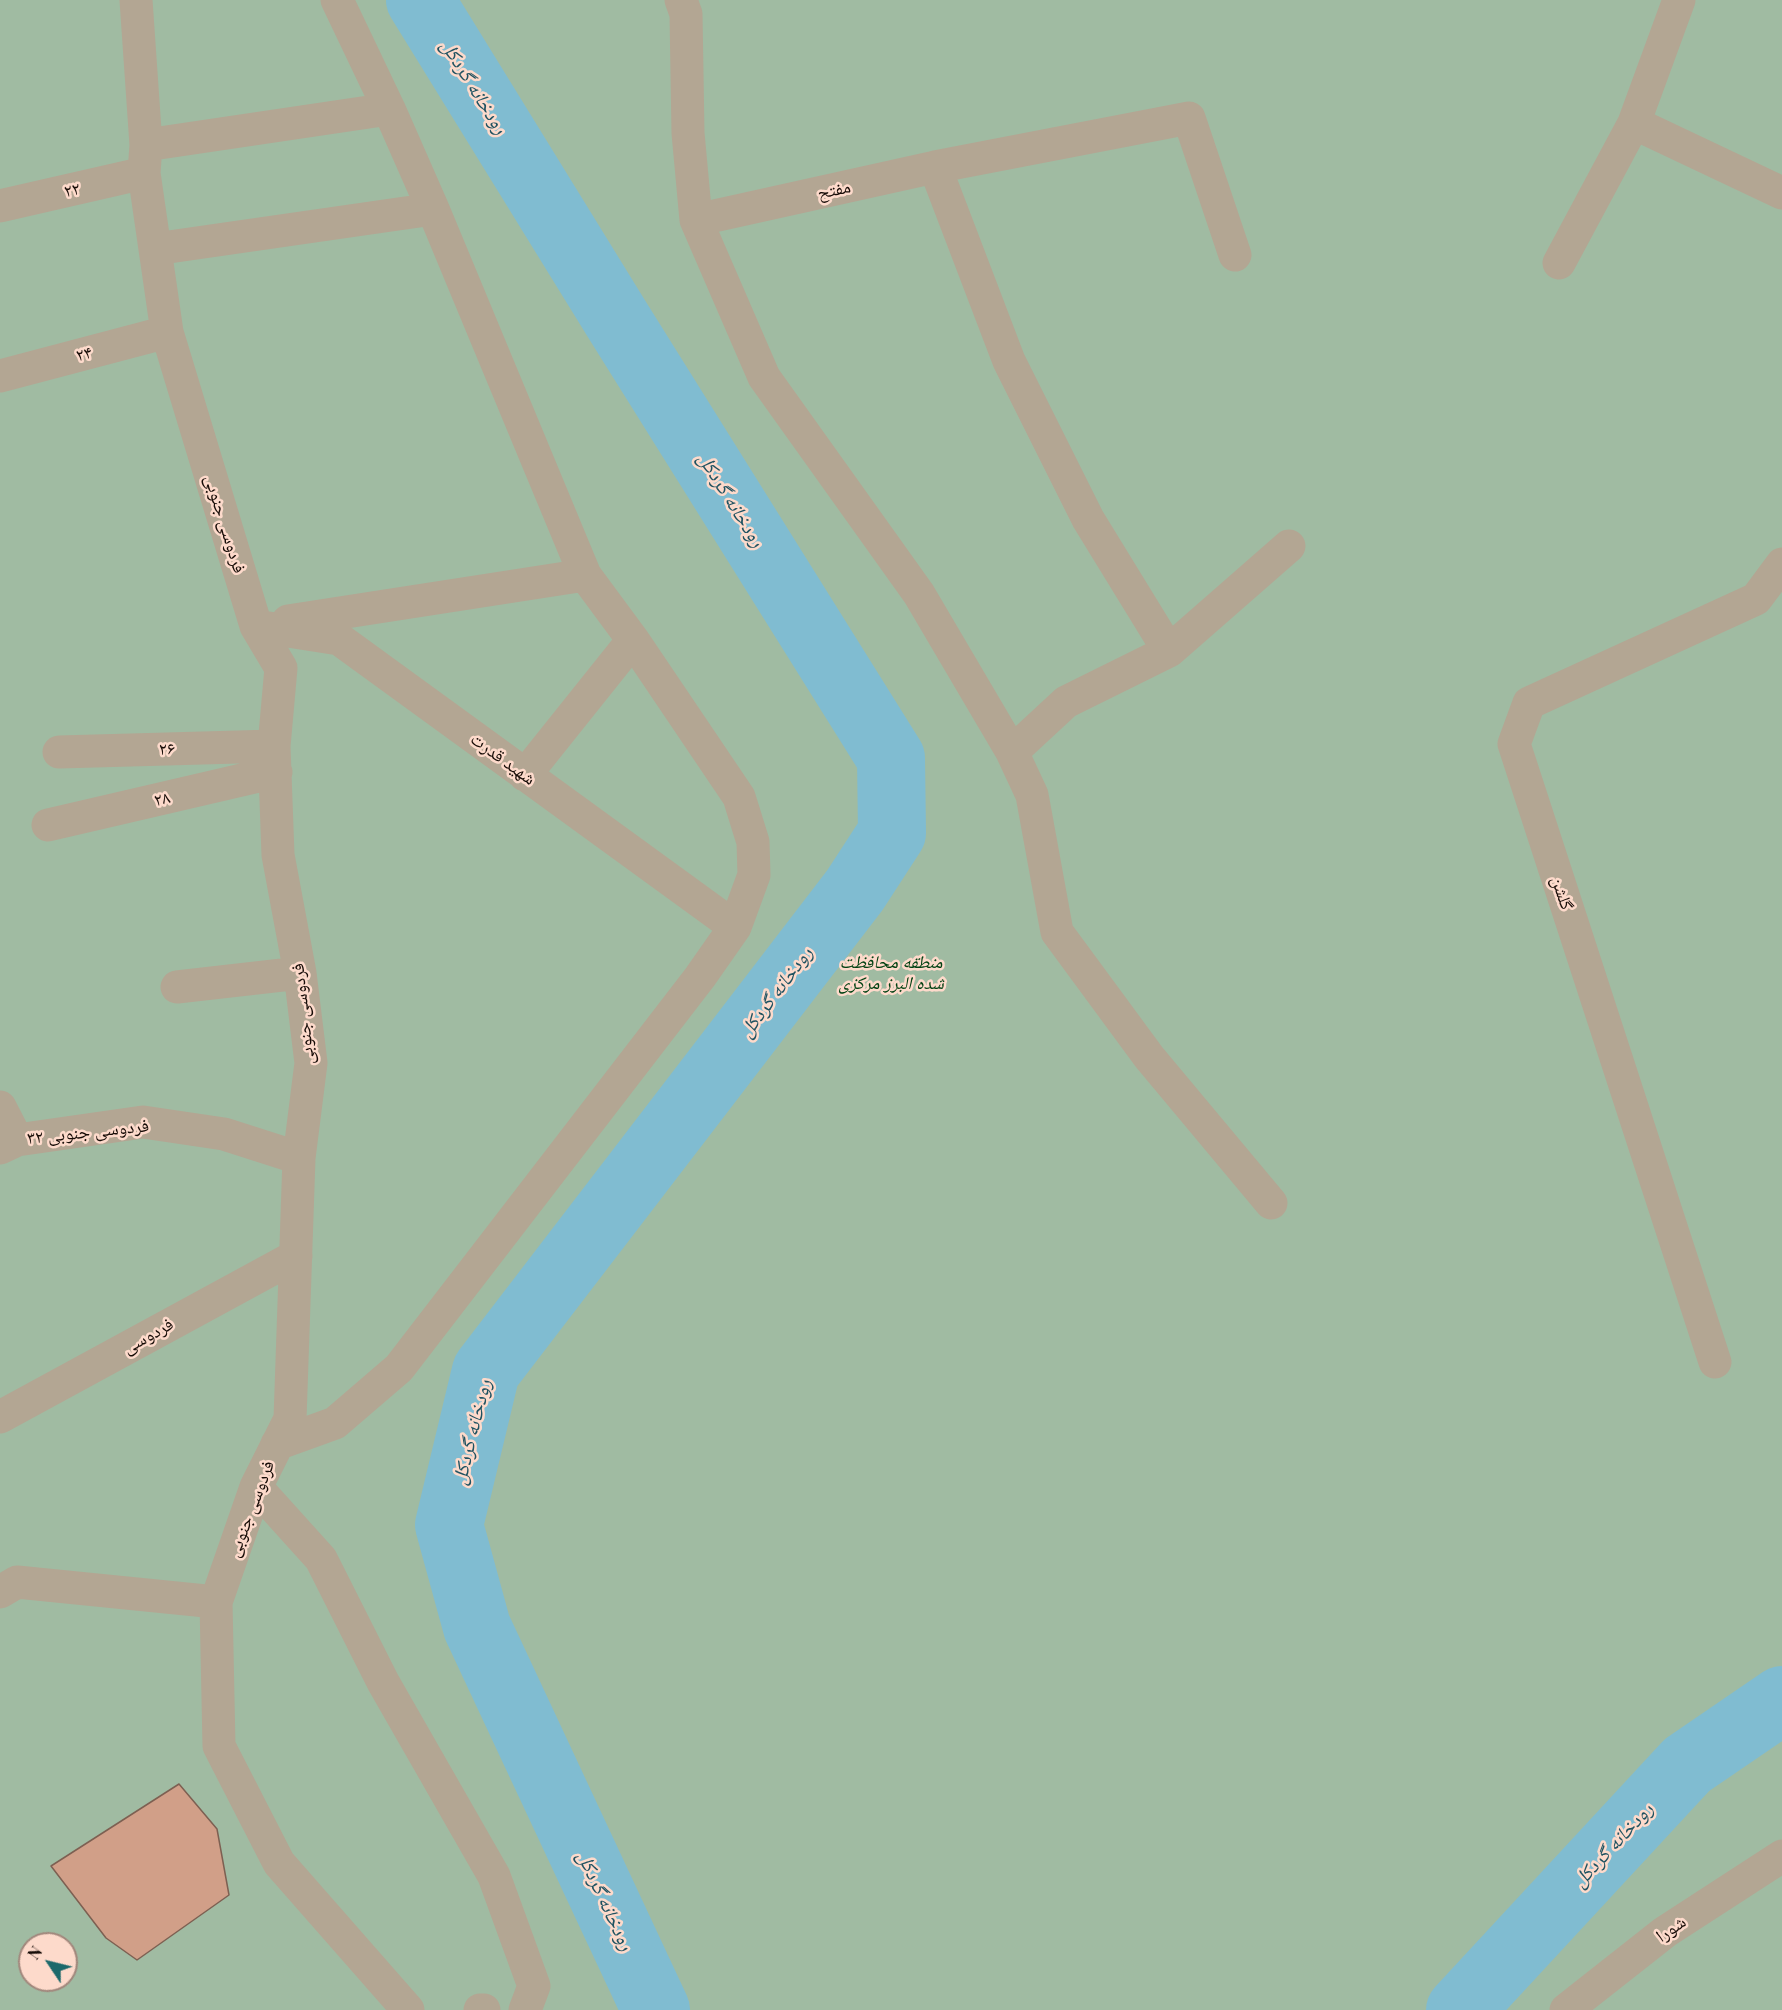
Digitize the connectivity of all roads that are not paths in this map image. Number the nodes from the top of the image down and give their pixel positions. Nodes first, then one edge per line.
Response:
1 (136, 0) edge
2 (337, 0) edge
3 (681, 0) edge
4 (1679, 0) edge
5 (389, 109) junction
6 (1634, 123) junction
7 (145, 159) junction
8 (935, 167) junction
9 (1782, 193) edge
10 (0, 207) edge
11 (434, 209) junction
12 (696, 220) junction
13 (155, 249) junction
14 (1235, 255) dead end
15 (1559, 263) dead end
16 (167, 332) junction
17 (0, 376) edge
18 (1289, 546) dead end
19 (1782, 564) edge
20 (585, 575) junction
21 (256, 626) junction
22 (633, 640) junction
23 (1168, 651) junction
24 (59, 752) dead end
25 (1012, 752) junction
26 (275, 759) junction
27 (525, 775) junction
28 (48, 825) dead end
29 (735, 927) junction
30 (300, 973) junction
31 (177, 987) dead end
32 (0, 1107) edge
33 (8, 1144) edge
34 (299, 1158) junction
35 (1271, 1203) dead end
36 (296, 1256) junction
37 (1715, 1362) dead end
38 (0, 1417) edge
39 (277, 1444) junction
40 (256, 1487) junction
41 (0, 1592) edge
42 (216, 1602) junction
43 (1782, 1856) edge
44 (408, 2010) edge
45 (525, 2010) edge
46 (1566, 2010) edge

1 - 7 street, فردوسی جنوبی
2 - 5 street
3 - 12 street
4 - 6 street
5 - 7 street, ۲۲
5 - 11 street
6 - 9 street
6 - 15 street
7 - 10 street, ۲۲
7 - 13 street, فردوسی جنوبی
8 - 12 street, مفتح
8 - 14 street, مفتح
8 - 23 street
11 - 13 street
11 - 20 street
12 - 25 street
13 - 16 street, فردوسی جنوبی
16 - 17 street, ۲۴
16 - 21 street, فردوسی جنوبی
18 - 23 street
19 - 37 street, گلشن
20 - 21 street
20 - 22 street
21 - 26 street, فردوسی جنوبی
21 - 27 street, شهید قدرت
22 - 27 street
22 - 29 street
23 - 25 street
24 - 26 street, ۲۶
25 - 35 street
26 - 28 street, ۲۸
26 - 30 street, فردوسی جنوبی
27 - 29 street, شهید قدرت
29 - 39 street
30 - 31 street
30 - 34 street, فردوسی جنوبی
32 - 33 street
33 - 34 street, فردوسی جنوبی ۳۲
34 - 36 street, فردوسی جنوبی
36 - 38 street, فردوسی
36 - 39 street, فردوسی جنوبی
39 - 40 street, فردوسی جنوبی
40 - 42 street, فردوسی جنوبی
40 - 45 street
41 - 42 street
42 - 44 street, فردوسی جنوبی
43 - 46 street, شورا

